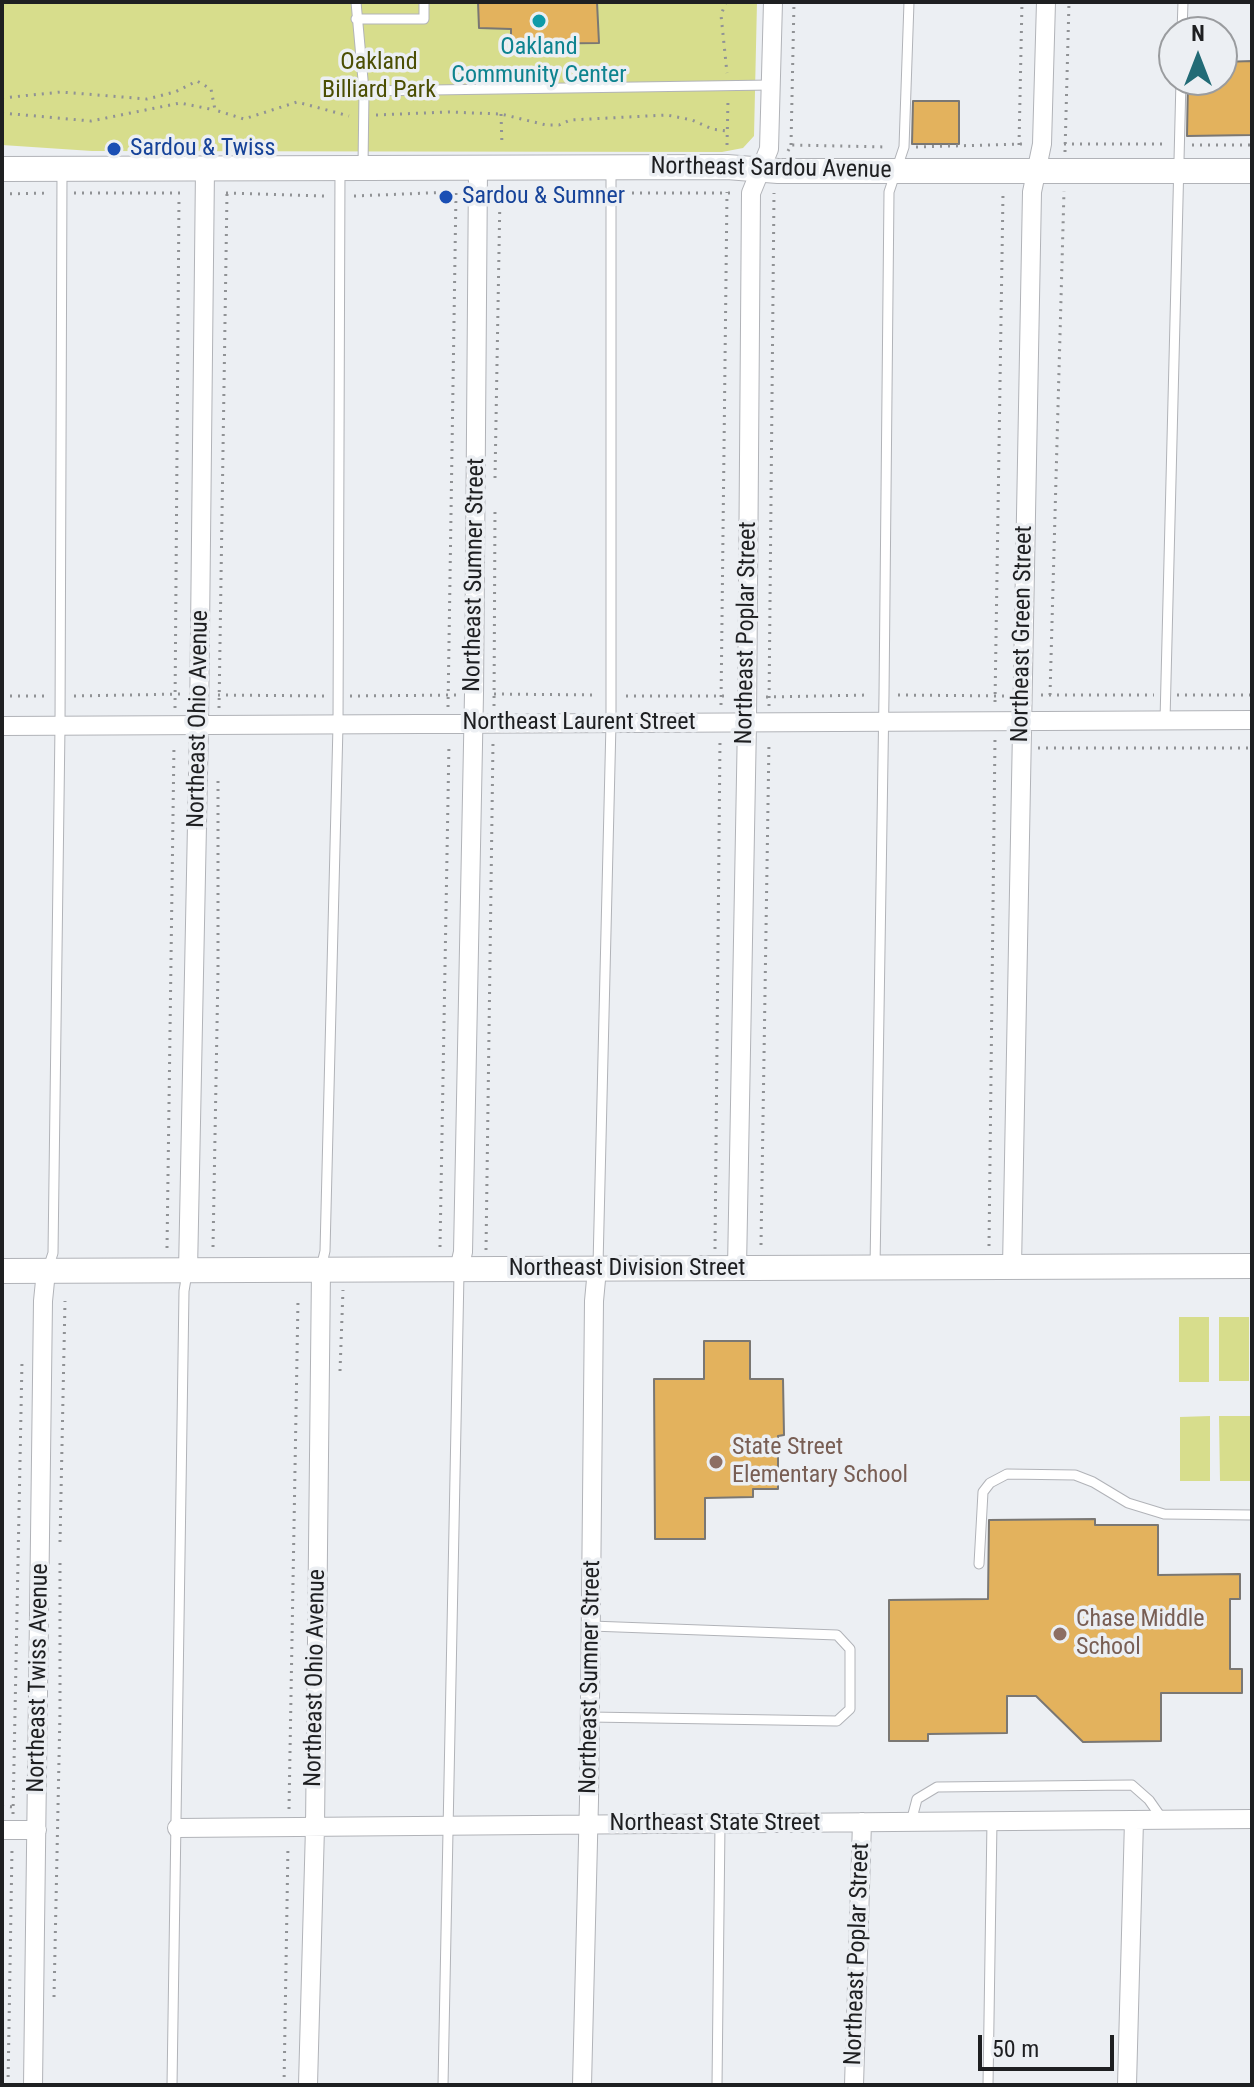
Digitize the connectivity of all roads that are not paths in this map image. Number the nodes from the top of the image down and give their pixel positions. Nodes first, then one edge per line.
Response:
1 (356, 2) edge
2 (424, 2) edge
3 (773, 2) edge
4 (909, 2) edge
5 (1046, 2) edge
6 (356, 19) junction
7 (771, 85) junction
8 (364, 91) junction
9 (1180, 96) edge
10 (2, 161) edge
11 (62, 168) junction
12 (205, 168) junction
13 (351, 168) junction
14 (490, 168) junction
15 (611, 168) junction
16 (2, 169) edge
17 (769, 170) junction
18 (895, 170) junction
19 (1037, 170) junction
20 (1179, 171) junction
21 (1252, 171) edge
22 (1252, 720) edge
23 (1165, 721) junction
24 (747, 722) junction
25 (884, 722) junction
26 (1022, 722) junction
27 (611, 723) junction
28 (473, 724) junction
29 (209, 725) junction
30 (338, 725) junction
31 (2, 726) edge
32 (60, 726) junction
33 (726, 1263) junction
34 (1252, 1266) edge
35 (875, 1267) junction
36 (1012, 1267) junction
37 (459, 1269) junction
38 (597, 1269) junction
39 (321, 1270) junction
40 (2, 1271) edge
41 (46, 1271) junction
42 (188, 1271) junction
43 (1252, 1515) edge
44 (979, 1564) dead end
45 (591, 1626) junction
46 (599, 1718) junction
47 (1252, 1819) edge
48 (1134, 1820) junction
49 (1163, 1820) junction
50 (992, 1821) junction
51 (862, 1822) junction
52 (911, 1822) junction
53 (720, 1824) junction
54 (588, 1825) junction
55 (449, 1826) junction
56 (315, 1827) junction
57 (177, 1828) junction
58 (7, 1830) edge
59 (37, 1830) junction
60 (33, 2085) edge
61 (172, 2085) edge
62 (308, 2085) edge
63 (443, 2085) edge
64 (582, 2085) edge
65 (717, 2085) edge
66 (854, 2085) edge
67 (988, 2085) edge
68 (1127, 2085) edge

1 - 6 lane
2 - 6 lane
3 - 7 street, Northeast Poplar Street
4 - 18 lane
5 - 19 street, Northeast Green Street
6 - 8 lane
7 - 8 lane
7 - 17 street, Northeast Poplar Street
8 - 13 lane
9 - 20 lane
10 - 11 street
11 - 12 street, Northeast Sardou Avenue
11 - 16 street, Northeast Sardou Avenue
11 - 32 lane
12 - 13 street, Northeast Sardou Avenue
12 - 29 street, Northeast Ohio Avenue
13 - 14 street, Northeast Sardou Avenue
13 - 30 lane
14 - 15 street, Northeast Sardou Avenue
14 - 28 street, Northeast Sumner Street
15 - 17 street, Northeast Sardou Avenue
15 - 27 lane
17 - 18 street, Northeast Sardou Avenue
17 - 24 street, Northeast Poplar Street
18 - 19 street, Northeast Sardou Avenue
18 - 25 lane
19 - 20 street, Northeast Sardou Avenue
19 - 26 street, Northeast Green Street
20 - 21 street, Northeast Sardou Avenue
20 - 23 lane
22 - 23 street, Northeast Laurent Street
23 - 26 street, Northeast Laurent Street
24 - 25 street, Northeast Laurent Street
24 - 27 street, Northeast Laurent Street
24 - 33 street, Northeast Poplar Street
25 - 26 street, Northeast Laurent Street
25 - 35 lane
26 - 36 street, Northeast Green Street
27 - 28 street, Northeast Laurent Street
27 - 38 lane
28 - 30 street, Northeast Laurent Street
28 - 37 street, Northeast Sumner Street
29 - 30 street, Northeast Laurent Street
29 - 32 street, Northeast Laurent Street
29 - 42 street, Northeast Ohio Avenue
30 - 39 lane
31 - 32 street, Northeast Laurent Street
32 - 41 lane
33 - 35 street, Northeast Division Street
33 - 38 street, Northeast Division Street
34 - 36 street, Northeast Division Street
35 - 36 street, Northeast Division Street
37 - 38 street, Northeast Division Street
37 - 39 street, Northeast Division Street
37 - 55 lane
38 - 45 street, Northeast Sumner Street
39 - 42 street, Northeast Division Street
39 - 56 street, Northeast Ohio Avenue
40 - 41 street, Northeast Division Street
41 - 42 street, Northeast Division Street
41 - 59 street, Northeast Twiss Avenue
42 - 57 lane
43 - 44 lane
45 - 46 street, Northeast Sumner Street
45 - 46 lane
46 - 54 street, Northeast Sumner Street
47 - 49 street, Northeast State Street
48 - 49 street, Northeast State Street
48 - 50 street, Northeast State Street
48 - 68 street
49 - 52 lane
50 - 52 street, Northeast State Street
50 - 67 lane
51 - 52 street, Northeast State Street
51 - 53 street, Northeast State Street
51 - 66 street, Northeast Poplar Street
53 - 54 street, Northeast State Street
53 - 65 lane
54 - 55 street, Northeast State Street
54 - 64 street, Northeast Sumner Street
55 - 56 street, Northeast State Street
55 - 63 lane
56 - 57 street, Northeast State Street
56 - 62 street, Northeast Ohio Avenue
57 - 61 lane
58 - 59 street
59 - 60 street, Northeast Twiss Avenue

